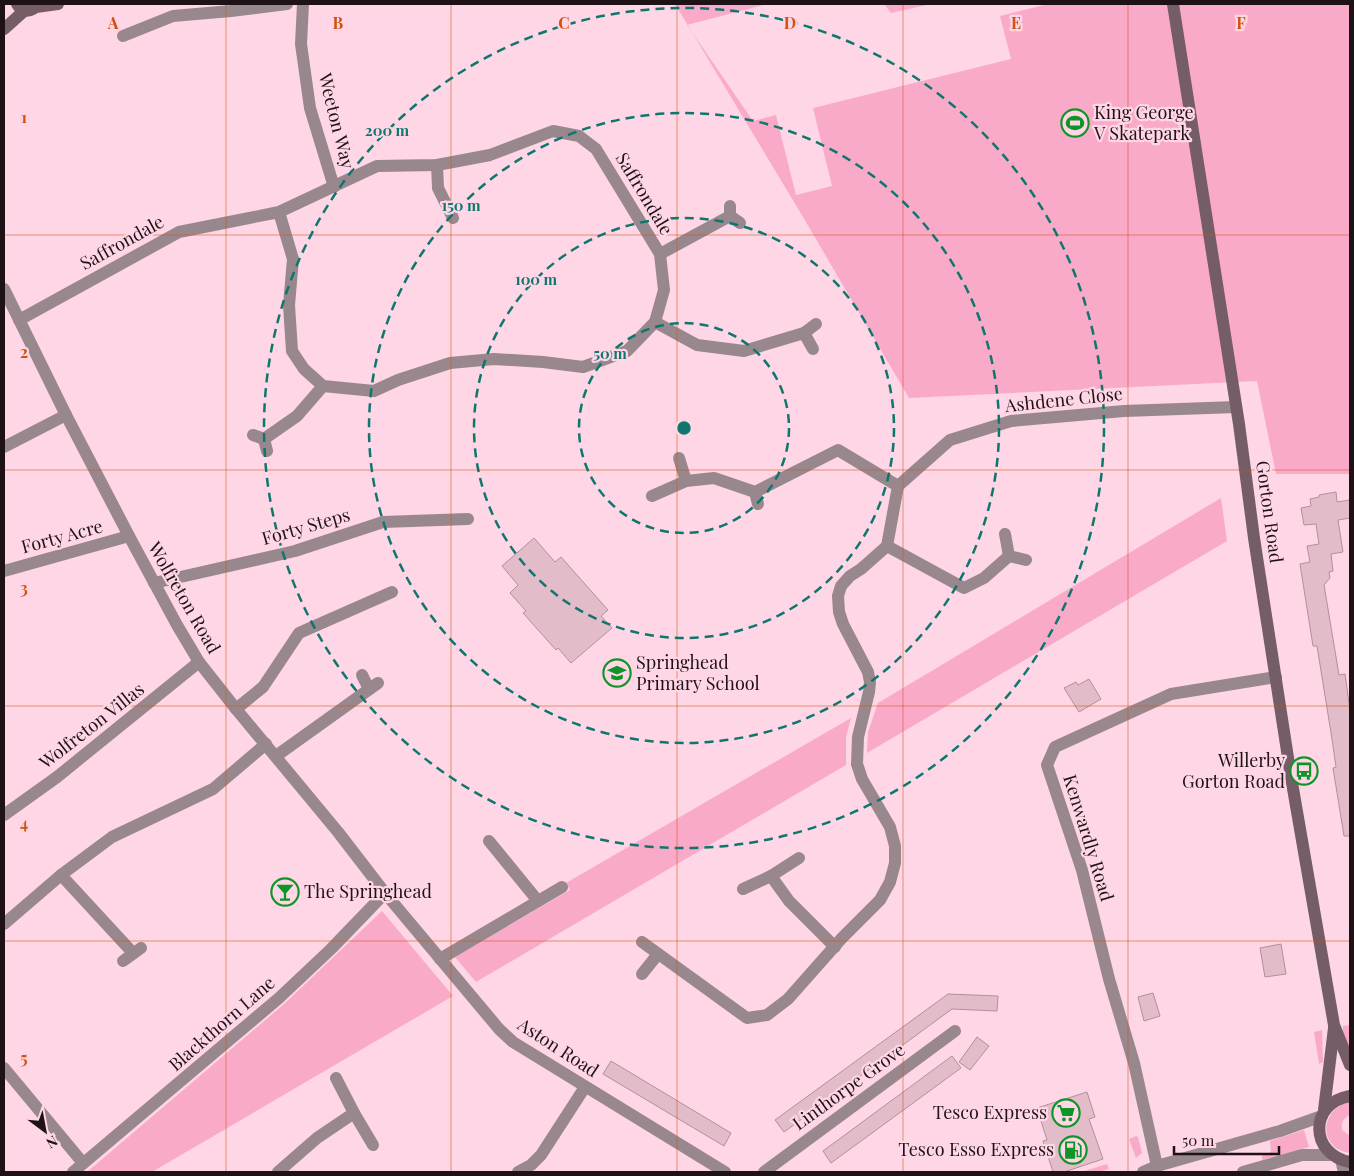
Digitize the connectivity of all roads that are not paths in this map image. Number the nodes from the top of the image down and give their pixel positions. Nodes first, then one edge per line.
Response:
1 (58, 4) edge
2 (287, 4) edge
3 (303, 4) edge
4 (1173, 4) edge
5 (29, 6) edge
6 (4, 29) edge
7 (122, 36) dead end
8 (437, 165) junction
9 (334, 187) junction
10 (279, 212) junction
11 (733, 215) dead end
12 (453, 218) dead end
13 (660, 254) junction
14 (4, 289) edge
15 (19, 320) junction
16 (655, 322) junction
17 (816, 324) dead end
18 (804, 333) junction
19 (813, 349) dead end
20 (324, 386) junction
21 (1236, 408) junction
22 (66, 415) junction
23 (261, 442) dead end
24 (4, 447) edge
25 (679, 458) dead end
26 (686, 481) junction
27 (898, 486) junction
28 (652, 496) dead end
29 (468, 519) dead end
30 (1005, 534) dead end
31 (129, 536) junction
32 (887, 546) junction
33 (1009, 556) junction
34 (1026, 560) dead end
35 (4, 571) edge
36 (154, 583) junction
37 (392, 592) dead end
38 (199, 662) junction
39 (362, 675) dead end
40 (1276, 677) junction
41 (236, 709) junction
42 (266, 744) junction
43 (276, 756) junction
44 (4, 815) edge
45 (489, 841) dead end
46 (799, 858) dead end
47 (62, 874) junction
48 (771, 876) junction
49 (562, 887) dead end
50 (743, 889) dead end
51 (385, 893) junction
52 (538, 901) junction
53 (4, 924) edge
54 (642, 942) dead end
55 (835, 947) junction
56 (132, 954) dead end
57 (658, 954) junction
58 (440, 959) junction
59 (642, 974) dead end
60 (1334, 1026) junction
61 (955, 1031) dead end
62 (1350, 1065) edge
63 (4, 1068) edge
64 (336, 1078) dead end
65 (585, 1087) junction
66 (1350, 1096) edge
67 (354, 1113) junction
68 (1323, 1113) junction
69 (373, 1145) dead end
70 (1342, 1162) edge
71 (83, 1163) junction
72 (1157, 1166) junction
73 (73, 1172) edge
74 (278, 1172) edge
75 (518, 1172) edge
76 (725, 1172) edge
77 (764, 1172) edge
78 (1143, 1172) edge
79 (1243, 1172) edge

1 - 5 main road
2 - 7 street
3 - 9 street, Weeton Way
4 - 21 main road, Gorton Road
5 - 6 main road
8 - 9 street, Saffrondale
8 - 12 street
8 - 13 street, Saffrondale
9 - 10 street, Saffrondale
10 - 15 street, Saffrondale
10 - 20 street
11 - 13 street
13 - 16 street, Saffrondale
14 - 15 street, Wolfreton Road
15 - 22 street, Wolfreton Road
16 - 18 street
16 - 20 street, Saffrondale
17 - 18 street
18 - 19 street
20 - 23 street
21 - 27 street, Ashdene Close
21 - 40 main road, Gorton Road
22 - 24 street
22 - 31 street, Wolfreton Road
25 - 26 street
26 - 27 street
26 - 28 street
27 - 32 street
29 - 36 street, Forty Steps
30 - 33 street
31 - 35 street, Forty Acre
31 - 36 street, Wolfreton Road
32 - 33 street
32 - 55 street
33 - 34 street
36 - 38 street, Wolfreton Road
37 - 41 street
38 - 41 street, Wolfreton Road
38 - 44 street, Wolfreton Villas
39 - 43 street
40 - 60 main road, Gorton Road
40 - 72 street, Kenwardly Road
41 - 42 street, Wolfreton Road
42 - 43 street, Wolfreton Road
42 - 47 street
43 - 51 street, Wolfreton Road
45 - 52 street
46 - 48 street
47 - 53 street
47 - 56 street
48 - 50 street
48 - 55 street
49 - 52 street
51 - 58 street, Aston Road
51 - 71 street, Blackthorn Lane
52 - 58 street
54 - 57 street
55 - 57 street
57 - 59 street
58 - 65 street, Aston Road
60 - 62 main road, Gorton Road
60 - 68 main road, Gorton Road
61 - 77 street, Linthorpe Grove
63 - 71 street
64 - 67 street
65 - 75 street
65 - 76 street, Aston Road
66 - 68 main road
67 - 69 street
67 - 74 street
68 - 70 main road, Gorton Road
68 - 72 street
70 - 79 street
71 - 73 street, Blackthorn Lane
72 - 78 street

